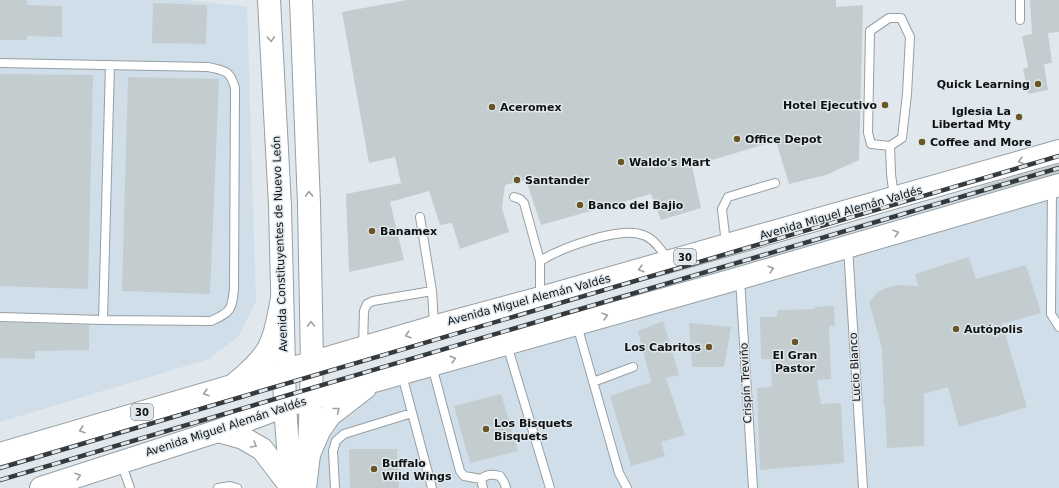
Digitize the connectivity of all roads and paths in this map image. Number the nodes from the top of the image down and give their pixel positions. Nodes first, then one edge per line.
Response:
1 (270, 0) edge
2 (301, 0) edge
3 (1020, 0) edge
4 (1020, 20) dead end
5 (0, 63) edge
6 (110, 65) junction
7 (890, 146) junction
8 (1059, 151) edge
9 (1057, 182) edge
10 (775, 183) dead end
11 (514, 197) dead end
12 (894, 198) junction
13 (420, 217) dead end
14 (726, 245) junction
15 (848, 246) junction
16 (540, 261) junction
17 (670, 261) junction
18 (740, 278) junction
19 (432, 291) junction
20 (540, 298) junction
21 (282, 299) junction
22 (0, 317) edge
23 (103, 320) junction
24 (576, 324) junction
25 (435, 327) junction
26 (1059, 327) edge
27 (507, 344) junction
28 (362, 348) junction
29 (312, 363) junction
30 (431, 365) junction
31 (633, 366) dead end
32 (284, 371) junction
33 (402, 374) junction
34 (375, 381) junction
35 (593, 382) junction
36 (233, 385) junction
37 (310, 399) junction
38 (285, 406) junction
39 (412, 413) junction
40 (218, 431) junction
41 (0, 454) edge
42 (309, 454) junction
43 (121, 462) junction
44 (480, 479) junction
45 (41, 488) edge
46 (130, 488) edge
47 (218, 488) edge
48 (237, 488) edge
49 (296, 488) edge
50 (335, 488) edge
51 (432, 488) edge
52 (483, 488) edge
53 (506, 488) edge
54 (550, 488) edge
55 (627, 488) edge
56 (753, 488) edge
57 (863, 488) edge

1 -> 21 main road, Avenida Constituyentes de Nuevo León
29 -> 2 main road
3 - 4 lane
5 - 6 lane
6 - 23 lane
6 - 23 lane
7 - 7 lane
7 - 12 lane
8 -> 12 main road, Avenida Miguel Alemán Valdés / 30
15 -> 9 main road, Avenida Miguel Alemán Valdés
9 - 26 lane
10 - 14 lane
11 - 16 lane
12 - 14 main road, Avenida Miguel Alemán Valdés / 30
13 - 19 lane
14 - 17 main road, Avenida Miguel Alemán Valdés / 30
18 -> 15 main road, Avenida Miguel Alemán Valdés
15 - 57 lane, Lucio Blanco
16 - 17 lane
16 - 20 lane
17 -> 20 main road, Avenida Miguel Alemán Valdés / 30
24 -> 18 main road, Avenida Miguel Alemán Valdés
18 - 56 lane, Crispín Treviño
19 - 25 lane
19 - 28 lane
20 - 25 main road, Avenida Miguel Alemán Valdés / 30
21 - 32 main road, Avenida Constituyentes de Nuevo León
21 - 36 main road
22 - 23 lane
24 - 27 main road, Avenida Miguel Alemán Valdés
24 - 35 lane
25 -> 28 main road, Avenida Miguel Alemán Valdés / 30
30 -> 27 main road, Avenida Miguel Alemán Valdés
27 - 54 lane
28 - 29 main road, Avenida Miguel Alemán Valdés / 30
29 - 32 main road, Avenida Miguel Alemán Valdés / 30
29 - 37 main road
30 - 33 main road, Avenida Miguel Alemán Valdés
30 - 44 lane
31 - 35 lane
32 - 36 main road, Avenida Miguel Alemán Valdés / 30
32 - 38 main road, Avenida Constituyentes de Nuevo León
33 - 34 main road, Avenida Miguel Alemán Valdés
33 - 39 lane
34 - 37 main road, Avenida Miguel Alemán Valdés
42 -> 34 main road
35 - 55 lane
36 -> 41 main road, Avenida Miguel Alemán Valdés / 30
37 - 38 main road, Avenida Miguel Alemán Valdés
37 - 42 main road
38 - 40 main road, Avenida Miguel Alemán Valdés
38 - 49 main road, Avenida Constituyentes de Nuevo León
39 - 50 lane
39 - 51 lane
40 - 43 main road, Avenida Miguel Alemán Valdés
40 -> 49 main road
42 - 49 main road
45 -> 43 main road, Avenida Miguel Alemán Valdés
43 - 46 lane
44 - 52 lane
44 - 53 lane
47 - 48 lane

